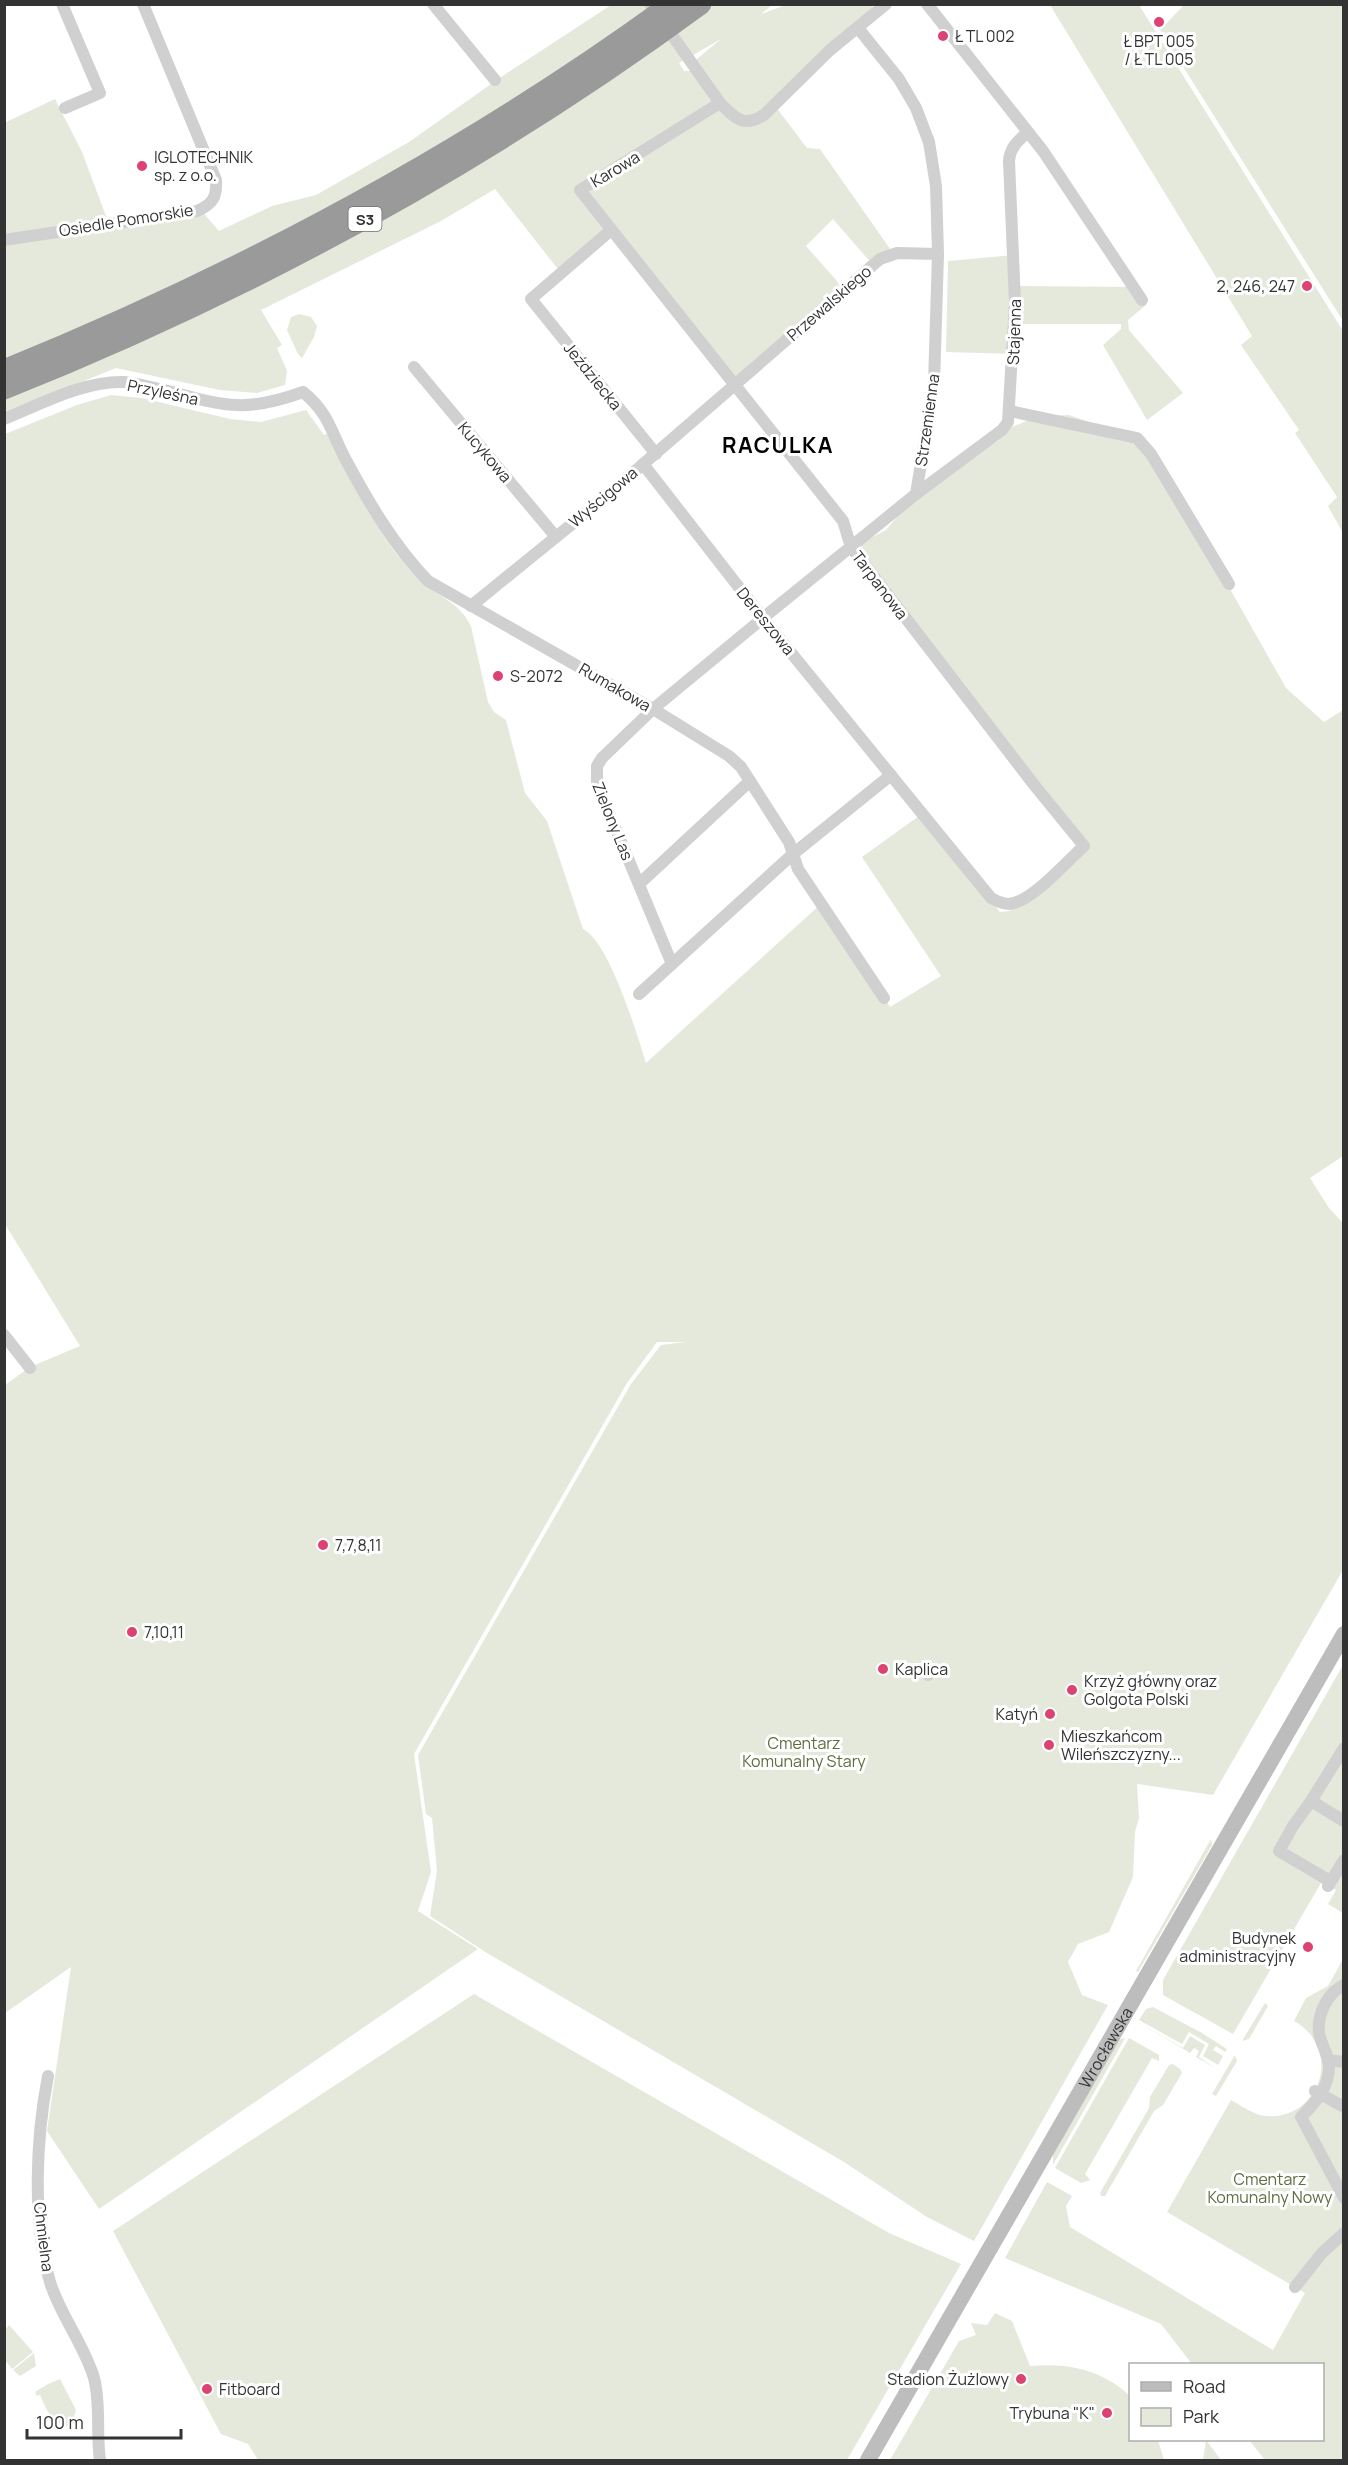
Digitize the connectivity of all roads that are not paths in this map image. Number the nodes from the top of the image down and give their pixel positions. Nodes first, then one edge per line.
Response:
1 (62, 4) edge
2 (143, 4) edge
3 (433, 4) edge
4 (650, 4) edge
5 (671, 4) edge
6 (701, 4) edge
7 (886, 4) edge
8 (927, 4) edge
9 (858, 28) junction
10 (495, 80) dead end
11 (720, 103) junction
12 (65, 108) dead end
13 (1028, 132) junction
14 (610, 231) junction
15 (4, 240) edge
16 (938, 254) junction
17 (1142, 300) dead end
18 (414, 367) dead end
19 (4, 370) edge
20 (734, 387) junction
21 (4, 389) edge
22 (320, 407) joint
23 (1010, 411) junction
24 (4, 419) edge
25 (656, 454) junction
26 (643, 464) junction
27 (916, 494) junction
28 (556, 537) junction
29 (851, 547) junction
30 (1229, 584) dead end
31 (471, 606) junction
32 (763, 618) junction
33 (653, 709) junction
34 (891, 775) junction
35 (750, 781) junction
36 (793, 854) junction
37 (639, 884) junction
38 (991, 898) joint
39 (672, 964) junction
40 (639, 994) dead end
41 (884, 998) dead end
42 (4, 1335) edge
43 (30, 1368) dead end
44 (1344, 1634) edge
45 (1343, 1752) edge
46 (1311, 1801) junction
47 (1344, 1821) edge
48 (1343, 1865) edge
49 (1344, 1985) edge
50 (1328, 2060) junction
51 (1344, 2062) edge
52 (48, 2076) dead end
53 (1319, 2089) junction
54 (1344, 2107) edge
55 (1344, 2198) edge
56 (1344, 2234) edge
57 (1295, 2287) dead end
58 (100, 2460) edge
59 (868, 2460) edge

1 - 12 street
2 - 15 street, Osiedle Pomorskie
3 - 10 street
4 - 11 street
5 - 19 highway, S3
6 - 21 highway, S3
7 - 9 street
8 - 13 street
9 - 11 street
9 - 16 street, Strzemienna
11 - 14 street, Karowa
13 - 17 street
13 - 23 street, Stajenna
14 - 20 street, Tarpanowa
14 - 25 street, Jeździecka
16 - 20 street, Przewalskiego
16 - 27 street, Strzemienna
18 - 28 street, Kucykowa
20 - 25 street, Wyścigowa
20 - 29 street, Tarpanowa
22 - 24 street, Przyleśna
22 - 31 street, Rumakowa
23 - 27 street, Stajenna
23 - 30 street
25 - 26 street, Wyścigowa
26 - 28 street, Wyścigowa
26 - 32 street, Dereszowa
27 - 29 street
28 - 31 street, Wyścigowa
29 - 32 street
29 - 38 street, Tarpanowa
31 - 33 street, Rumakowa
32 - 33 street
32 - 34 street, Dereszowa
33 - 35 street, Rumakowa
33 - 37 street, Zielony Las
34 - 36 street
34 - 38 street, Dereszowa
35 - 36 street, Rumakowa
35 - 37 street, Zielony Las
36 - 39 street
36 - 41 street, Rumakowa
37 - 39 street, Zielony Las
39 - 40 street
42 - 43 street
44 - 59 main road, Wrocławska
45 - 46 street
46 - 47 street
46 - 48 street
49 - 50 street
50 - 51 street
50 - 53 street
52 - 58 street, Chmielna
53 - 54 street
53 - 55 street
56 - 57 street

